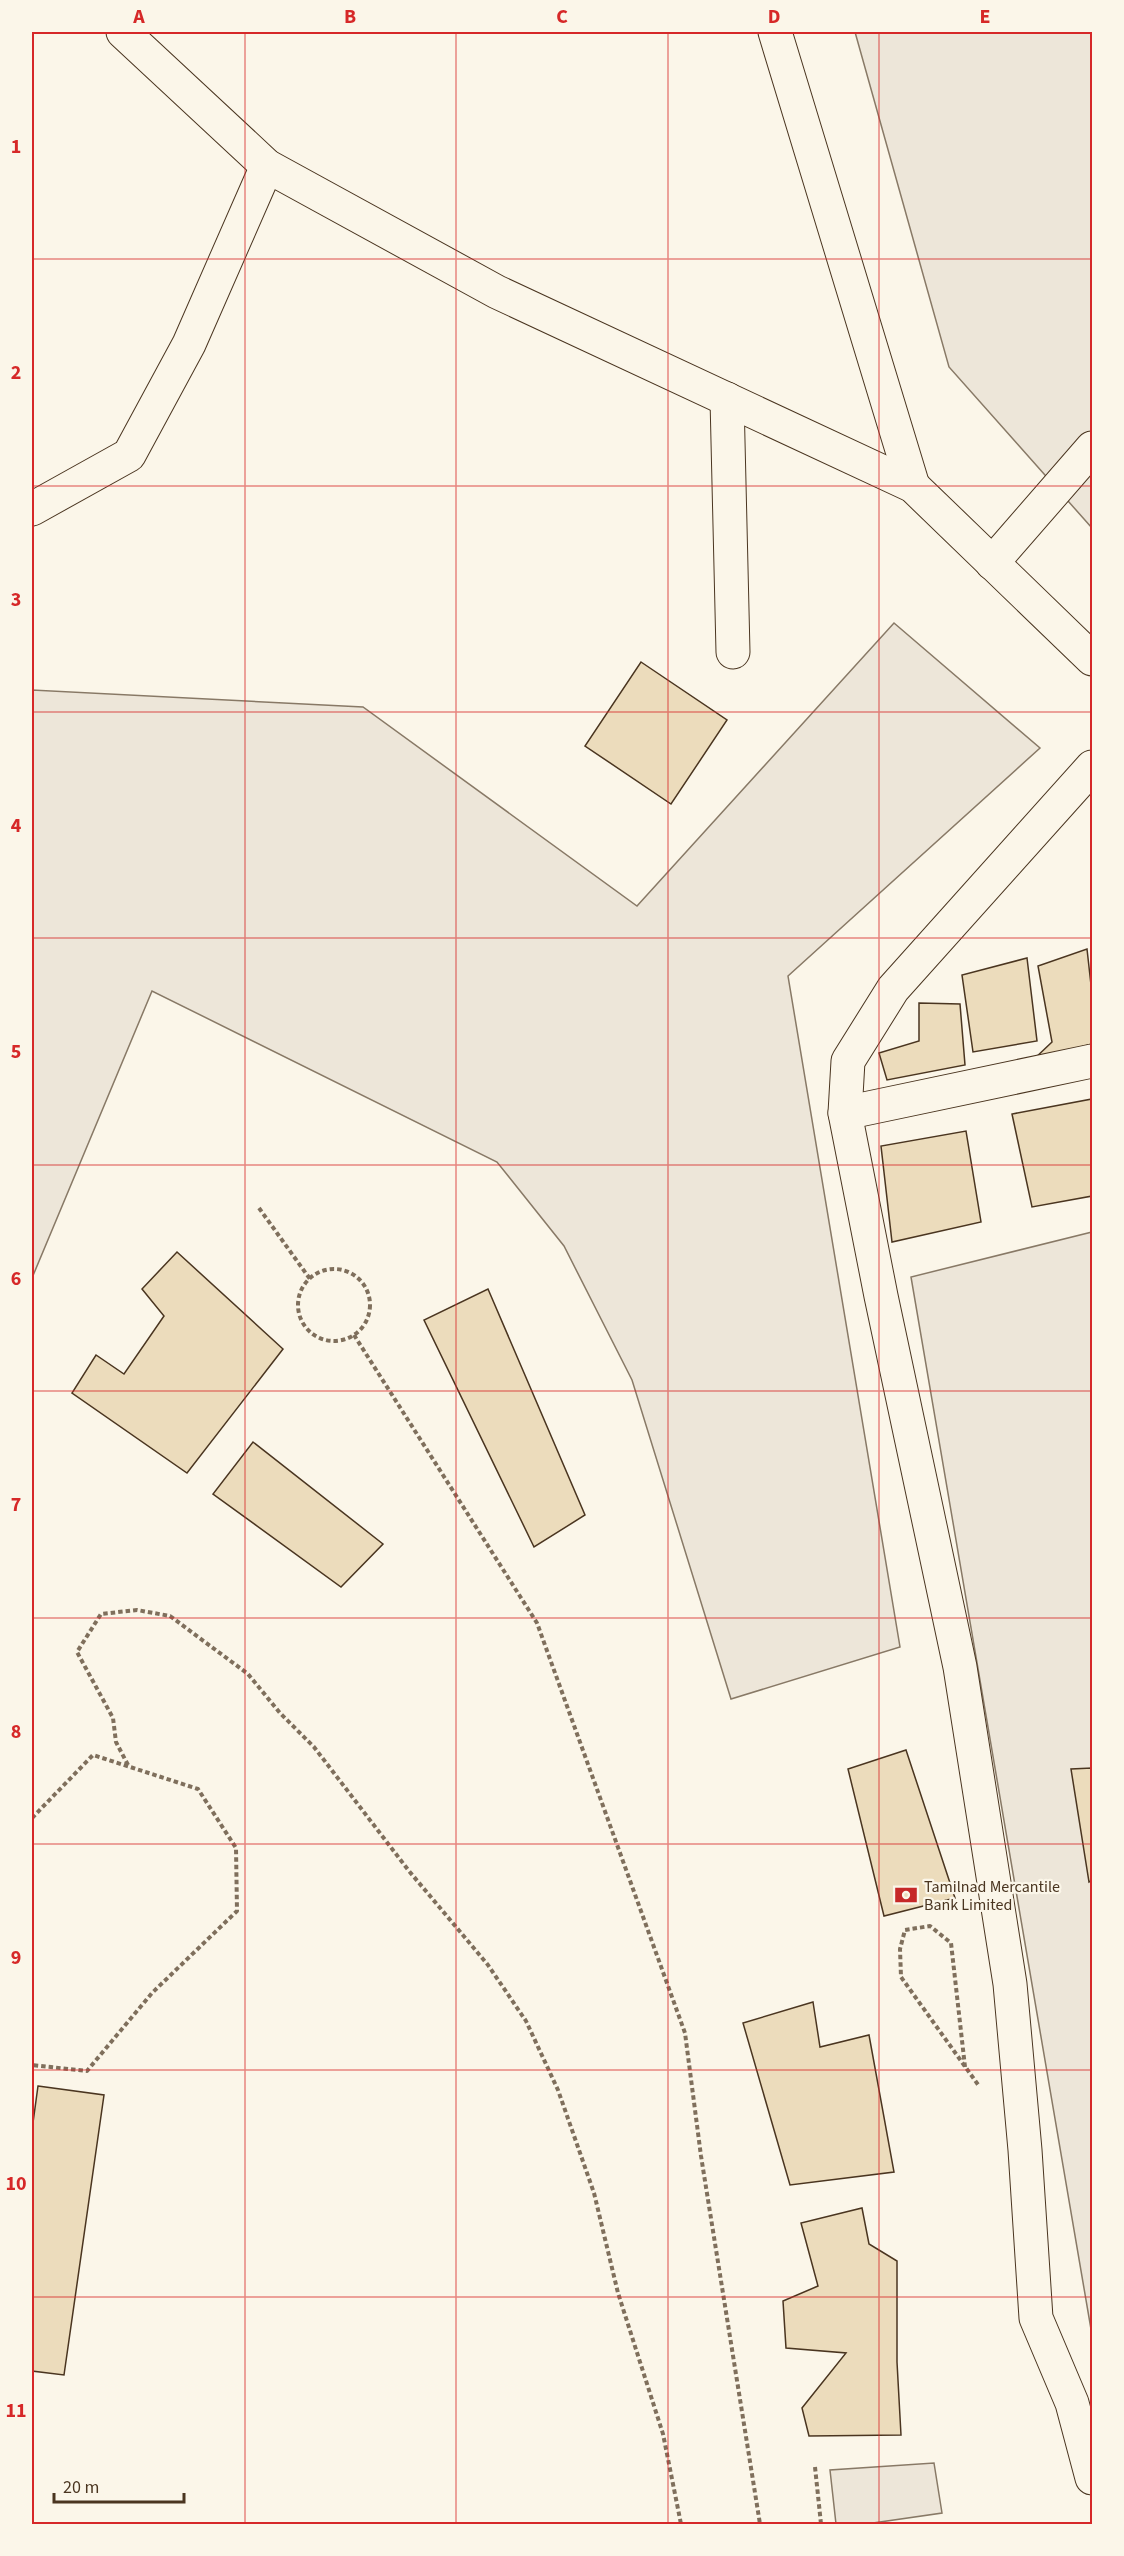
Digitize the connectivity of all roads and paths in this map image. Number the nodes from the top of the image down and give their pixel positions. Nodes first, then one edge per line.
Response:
1 (123, 32) edge
2 (775, 32) edge
3 (267, 166) junction
4 (727, 399) junction
5 (1092, 448) edge
6 (913, 486) junction
7 (32, 509) edge
8 (992, 563) junction
9 (734, 652) dead end
10 (1092, 659) edge
11 (1092, 767) edge
12 (1092, 1061) edge
13 (845, 1113) junction
14 (260, 1208) dead end
15 (310, 1279) junction
16 (354, 1335) junction
17 (128, 1765) junction
18 (32, 1818) edge
19 (32, 2065) edge
20 (965, 2067) junction
21 (985, 2095) dead end
22 (815, 2467) dead end
23 (1092, 2478) edge
24 (681, 2524) edge
25 (760, 2524) edge
26 (821, 2524) edge

1 - 3 main road
2 - 6 main road
3 - 4 main road
3 - 7 main road
4 - 6 main road
4 - 9 main road
5 - 8 main road
6 - 8 main road
8 - 10 main road
11 - 13 main road
12 - 13 main road
13 - 23 main road
14 - 15 path
15 - 16 path
15 - 16 path
16 - 25 path
17 - 18 path
17 - 19 path
17 - 24 path
20 - 20 path
20 - 21 path
22 - 26 path

